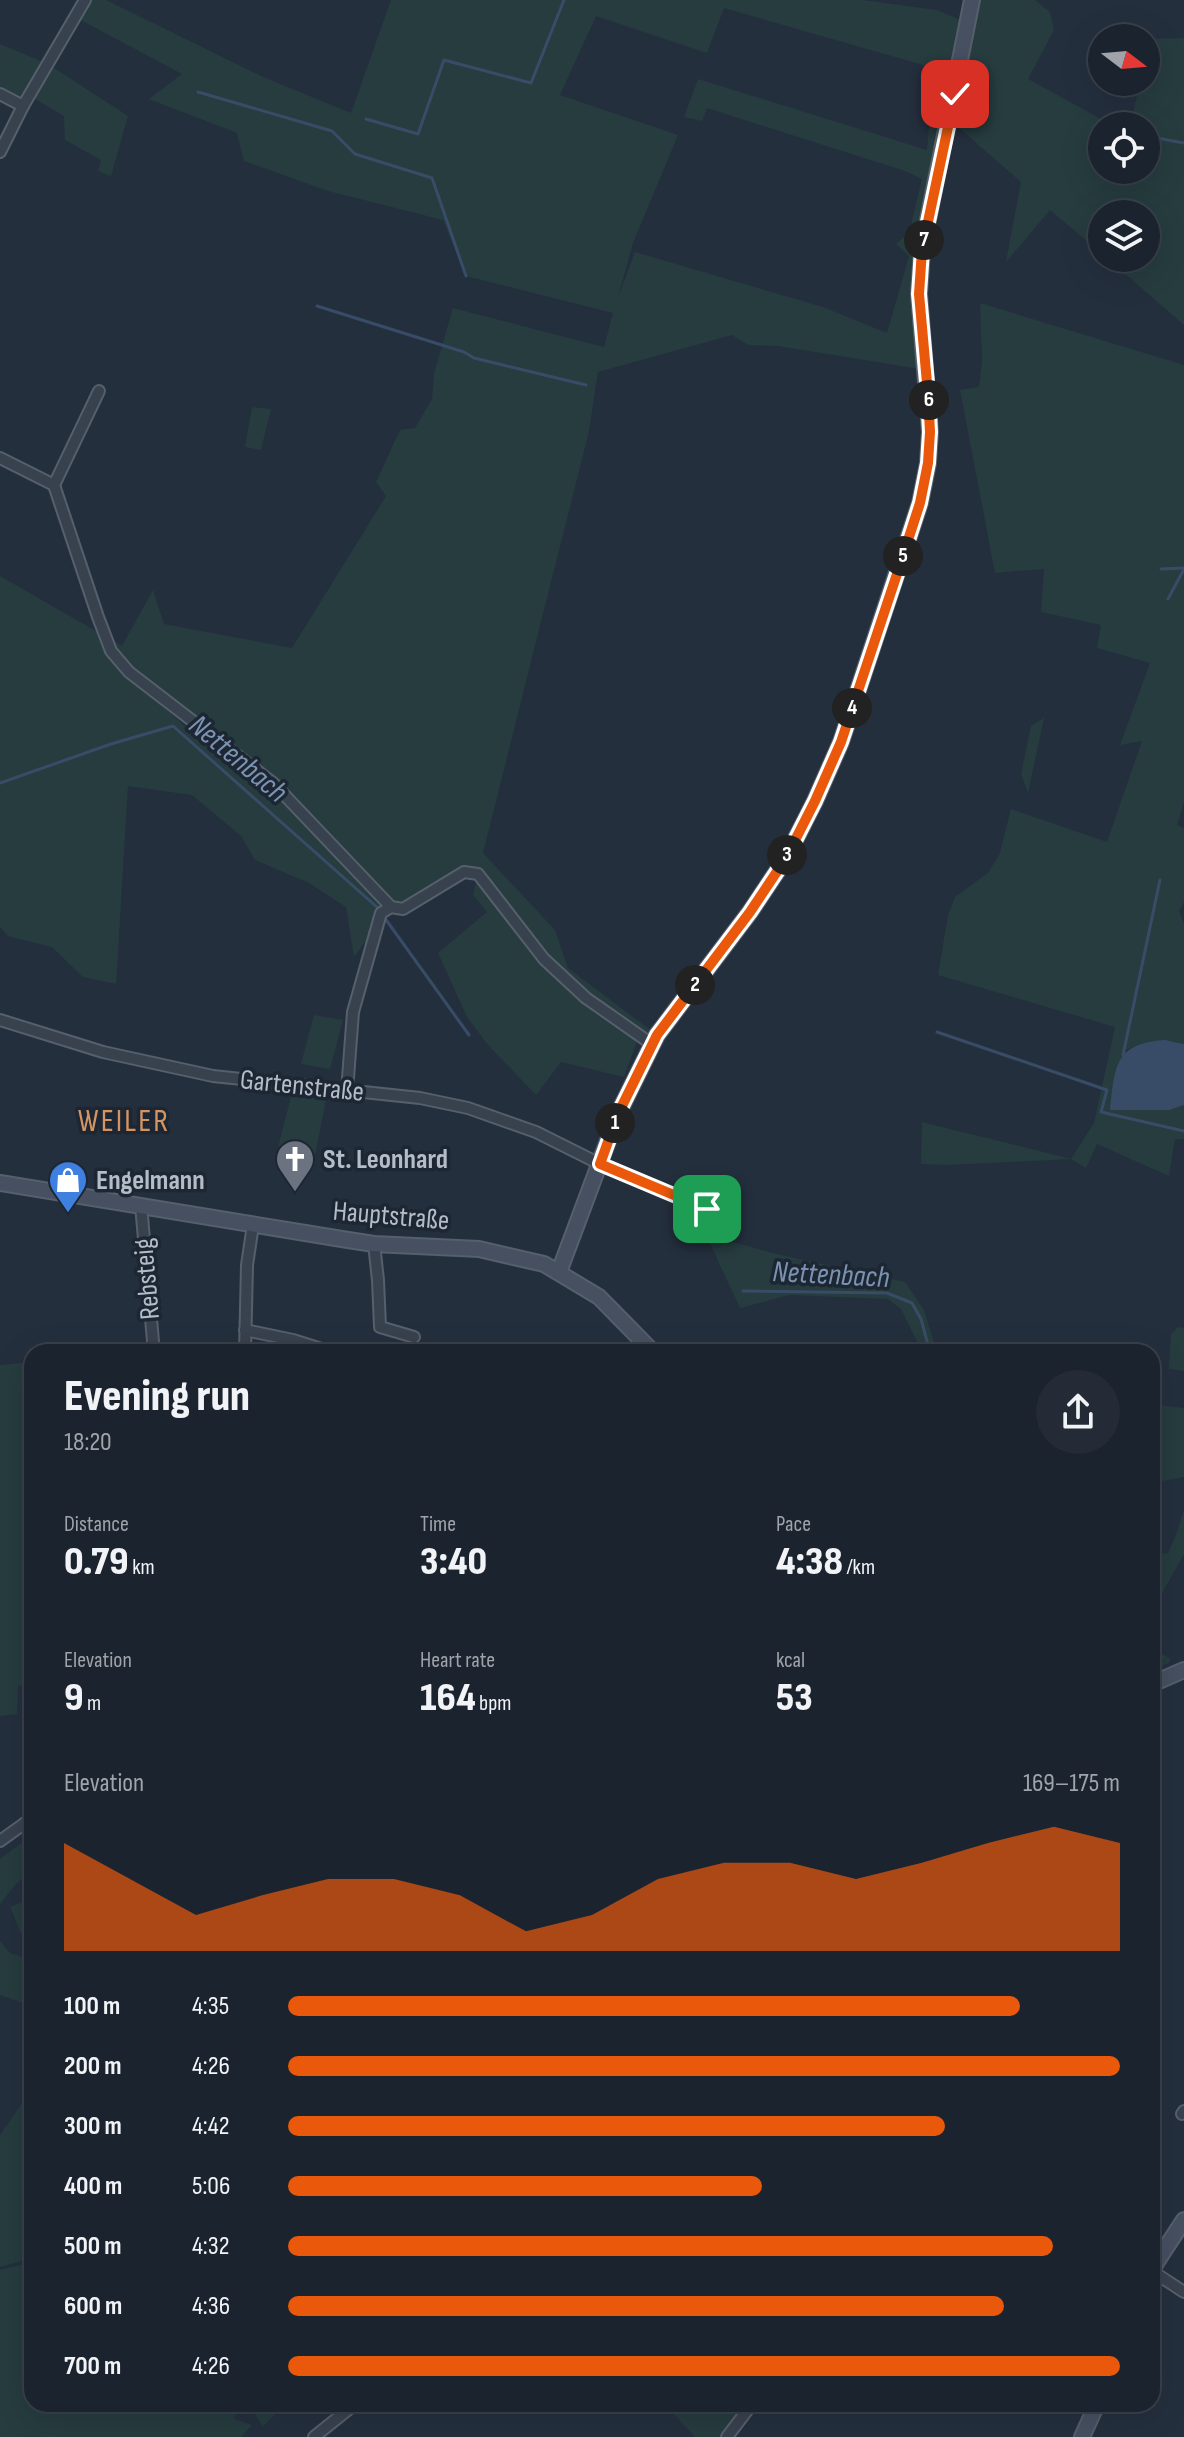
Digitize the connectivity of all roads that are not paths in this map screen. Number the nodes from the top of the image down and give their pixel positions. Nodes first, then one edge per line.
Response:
1 (85, 0) edge
2 (972, 0) edge
3 (0, 94) edge
4 (23, 106) junction
5 (0, 152) edge
6 (99, 391) dead end
7 (0, 458) edge
8 (54, 485) junction
9 (391, 907) junction
10 (0, 1020) edge
11 (653, 1045) junction
12 (347, 1091) junction
13 (600, 1164) junction
14 (0, 1183) edge
15 (141, 1205) junction
16 (707, 1209) dead end
17 (253, 1225) junction
18 (374, 1244) junction
19 (559, 1272) junction
20 (245, 1330) junction
21 (414, 1337) dead end
22 (152, 1344) edge
23 (245, 1344) edge
24 (306, 1344) edge
25 (645, 1344) edge
26 (1184, 1670) edge
27 (1160, 1680) edge
28 (24, 1824) edge
29 (0, 1841) edge
30 (1184, 2220) edge
31 (1160, 2258) edge
32 (1160, 2276) edge
33 (1184, 2292) edge
34 (345, 2412) edge
35 (746, 2412) edge
36 (1093, 2412) edge
37 (314, 2437) edge
38 (727, 2437) edge
39 (1082, 2437) edge

1 - 4 street
2 - 11 street
3 - 4 street
4 - 5 street
6 - 8 street
7 - 8 street
8 - 9 street
9 - 11 street
9 - 12 street
10 - 12 street, Gartenstraße
11 - 13 street
12 - 13 street, Gartenstraße
13 - 16 street, Gartenstraße
13 - 19 street
14 - 15 street, Hauptstraße
15 - 17 street, Hauptstraße
15 - 22 street, Rebsteig
17 - 18 street, Hauptstraße
17 - 20 street
18 - 19 street, Hauptstraße
18 - 21 street
19 - 25 street, Hauptstraße
20 - 23 street
20 - 24 street
26 - 27 street
28 - 29 street
30 - 31 street
32 - 33 street
34 - 37 street
35 - 38 street
36 - 39 street

